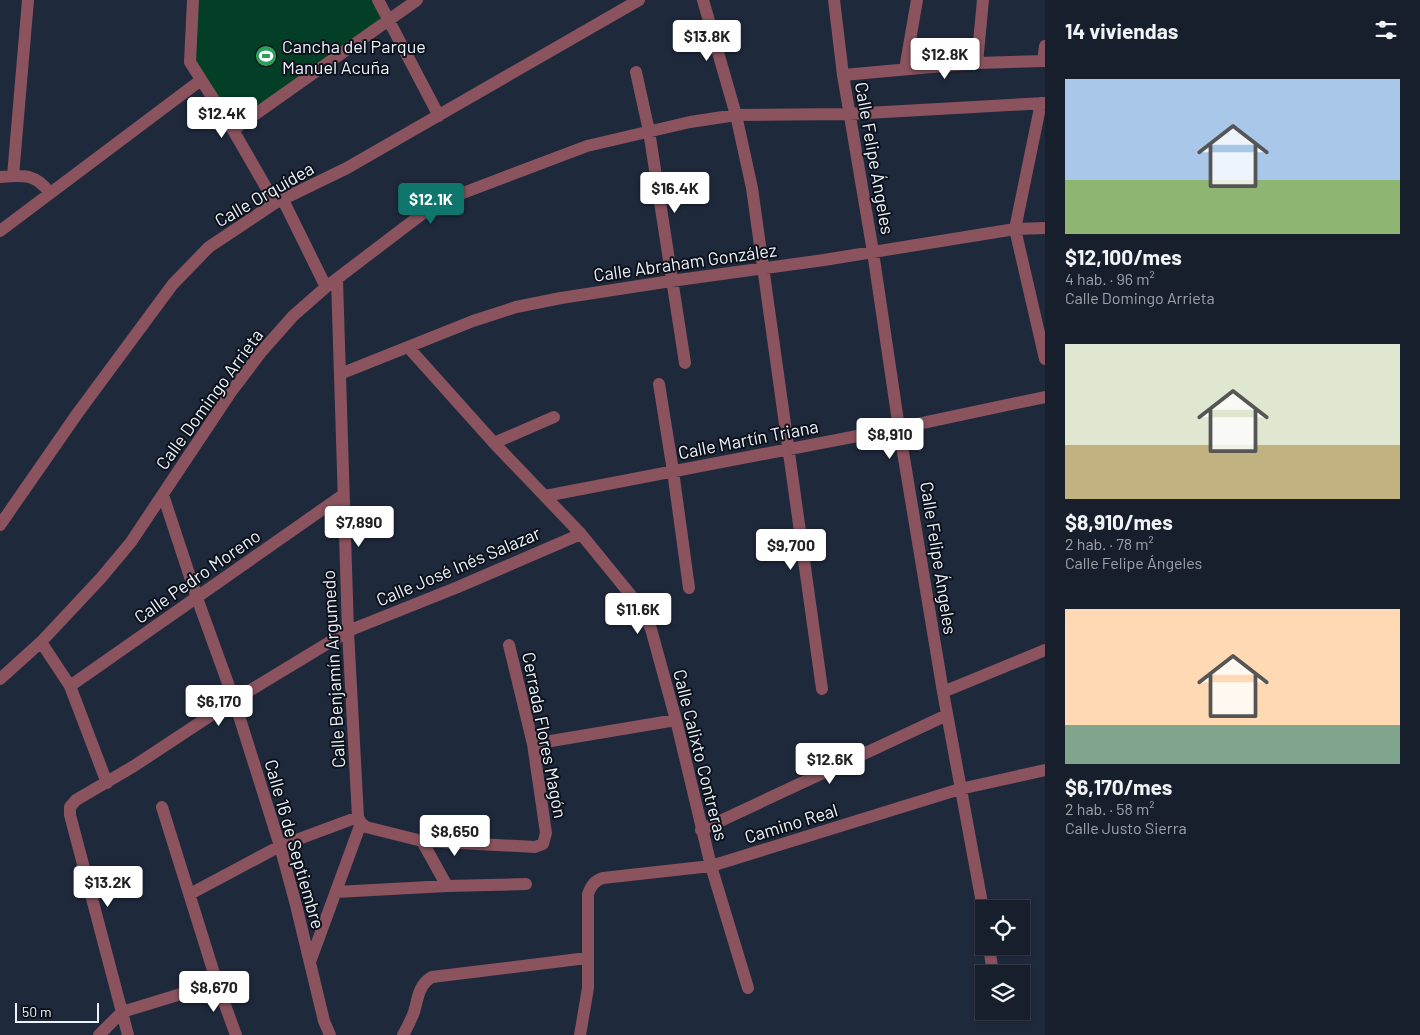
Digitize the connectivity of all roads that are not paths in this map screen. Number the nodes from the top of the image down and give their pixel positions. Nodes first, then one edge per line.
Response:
1 (28, 0) edge
2 (192, 0) edge
3 (378, 0) edge
4 (417, 0) edge
5 (639, 0) edge
6 (834, 0) edge
7 (917, 0) edge
8 (983, 0) edge
9 (708, 2) edge
10 (389, 21) junction
11 (1045, 46) edge
12 (1044, 61) edge
13 (977, 63) junction
14 (905, 69) junction
15 (636, 72) dead end
16 (843, 75) junction
17 (202, 80) junction
18 (1043, 103) edge
19 (849, 114) junction
20 (736, 115) junction
21 (439, 116) junction
22 (233, 130) junction
23 (649, 131) junction
24 (13, 176) junction
25 (0, 177) edge
26 (50, 193) junction
27 (281, 203) junction
28 (1015, 228) junction
29 (1045, 228) edge
30 (0, 231) edge
31 (873, 252) junction
32 (762, 269) junction
33 (672, 280) junction
34 (331, 283) junction
35 (408, 347) junction
36 (1045, 359) edge
37 (685, 363) dead end
38 (340, 374) junction
39 (659, 384) dead end
40 (1045, 397) edge
41 (554, 417) dead end
42 (899, 428) junction
43 (494, 443) junction
44 (788, 449) junction
45 (673, 470) junction
46 (163, 495) junction
47 (343, 495) junction
48 (545, 496) junction
49 (0, 525) edge
50 (581, 534) junction
51 (689, 588) dead end
52 (197, 598) junction
53 (348, 631) junction
54 (42, 642) junction
55 (509, 645) dead end
56 (1045, 650) edge
57 (0, 680) edge
58 (70, 686) junction
59 (822, 689) dead end
60 (943, 692) junction
61 (234, 700) junction
62 (947, 715) junction
63 (676, 720) junction
64 (532, 744) junction
65 (1045, 770) edge
66 (107, 783) junction
67 (960, 789) junction
68 (162, 807) dead end
69 (359, 820) junction
70 (701, 830) junction
71 (422, 841) junction
72 (280, 846) junction
73 (710, 866) junction
74 (526, 884) dead end
75 (447, 886) junction
76 (336, 892) junction
77 (190, 894) junction
78 (981, 900) edge
79 (587, 958) junction
80 (310, 962) junction
81 (217, 983) junction
82 (748, 988) dead end
83 (122, 1012) junction
84 (99, 1035) edge
85 (128, 1035) edge
86 (236, 1035) edge
87 (330, 1035) edge
88 (403, 1035) edge
89 (580, 1035) edge

1 - 24 street
2 - 17 street
3 - 10 street
4 - 10 street
5 - 21 street, Calle Orquídea
6 - 16 street, Calle Felipe Ángeles
7 - 14 street
8 - 13 street
9 - 20 street
10 - 21 street
10 - 22 street
11 - 12 street
12 - 13 street
13 - 14 street
14 - 16 street
15 - 23 street
16 - 19 street, Calle Felipe Ángeles
17 - 22 street
17 - 26 street
18 - 19 street, Calle Domingo Arrieta
18 - 28 street
19 - 20 street, Calle Domingo Arrieta
19 - 31 street, Calle Felipe Ángeles
20 - 23 street, Calle Domingo Arrieta
20 - 32 street
21 - 27 street, Calle Orquídea
22 - 27 street
23 - 33 street
23 - 34 street, Calle Domingo Arrieta
24 - 25 street
24 - 26 street
26 - 30 street
27 - 34 street
27 - 49 street, Calle Orquídea
28 - 29 street, Calle Abraham González
28 - 31 street, Calle Abraham González
28 - 36 street
31 - 32 street, Calle Abraham González
31 - 42 street, Calle Felipe Ángeles
32 - 33 street, Calle Abraham González
32 - 44 street
33 - 35 street, Calle Abraham González
33 - 37 street
34 - 38 street, Calle Benjamín Argumedo
34 - 46 street, Calle Domingo Arrieta
35 - 38 street, Calle Abraham González
35 - 43 street, Calle Calixto Contreras
38 - 47 street, Calle Benjamín Argumedo
39 - 45 street
40 - 42 street, Calle Martín Triana
41 - 43 street
42 - 44 street, Calle Martín Triana
42 - 60 street, Calle Felipe Ángeles
43 - 48 street, Calle Calixto Contreras
44 - 45 street, Calle Martín Triana
44 - 59 street
45 - 48 street, Calle Martín Triana
45 - 51 street
46 - 52 street, Calle 16 de Septiembre
46 - 54 street, Calle Domingo Arrieta
47 - 52 street, Calle Pedro Moreno
47 - 53 street, Calle Benjamín Argumedo
48 - 50 street, Calle Calixto Contreras
50 - 53 street, Calle José Inés Salazar
50 - 63 street, Calle Calixto Contreras
52 - 58 street, Calle Pedro Moreno
52 - 61 street, Calle 16 de Septiembre
53 - 61 street, Calle José Inés Salazar
53 - 69 street, Calle Benjamín Argumedo
54 - 57 street, Calle Domingo Arrieta
54 - 58 street
55 - 64 street, Cerrada Flores Magón
56 - 60 street
58 - 66 street
60 - 62 street, Calle Felipe Ángeles
61 - 66 street, Calle José Inés Salazar
61 - 72 street, Calle 16 de Septiembre
62 - 67 street, Calle Felipe Ángeles
62 - 70 street
63 - 64 street
63 - 70 street, Calle Calixto Contreras
64 - 71 street, Cerrada Flores Magón
65 - 67 street, Camino Real
66 - 83 street, Calle José Inés Salazar
67 - 73 street, Camino Real
67 - 78 street, Calle Felipe Ángeles
68 - 77 street
69 - 71 street
69 - 72 street
69 - 76 street
70 - 73 street, Calle Calixto Contreras
71 - 75 street
72 - 77 street
72 - 80 street, Calle 16 de Septiembre
73 - 79 street, Camino Real
73 - 82 street, Calle Calixto Contreras
74 - 75 street
75 - 76 street
76 - 80 street
77 - 81 street
79 - 88 street
79 - 89 street
80 - 87 street, Calle 16 de Septiembre
81 - 83 street
81 - 86 street
83 - 84 street
83 - 85 street

